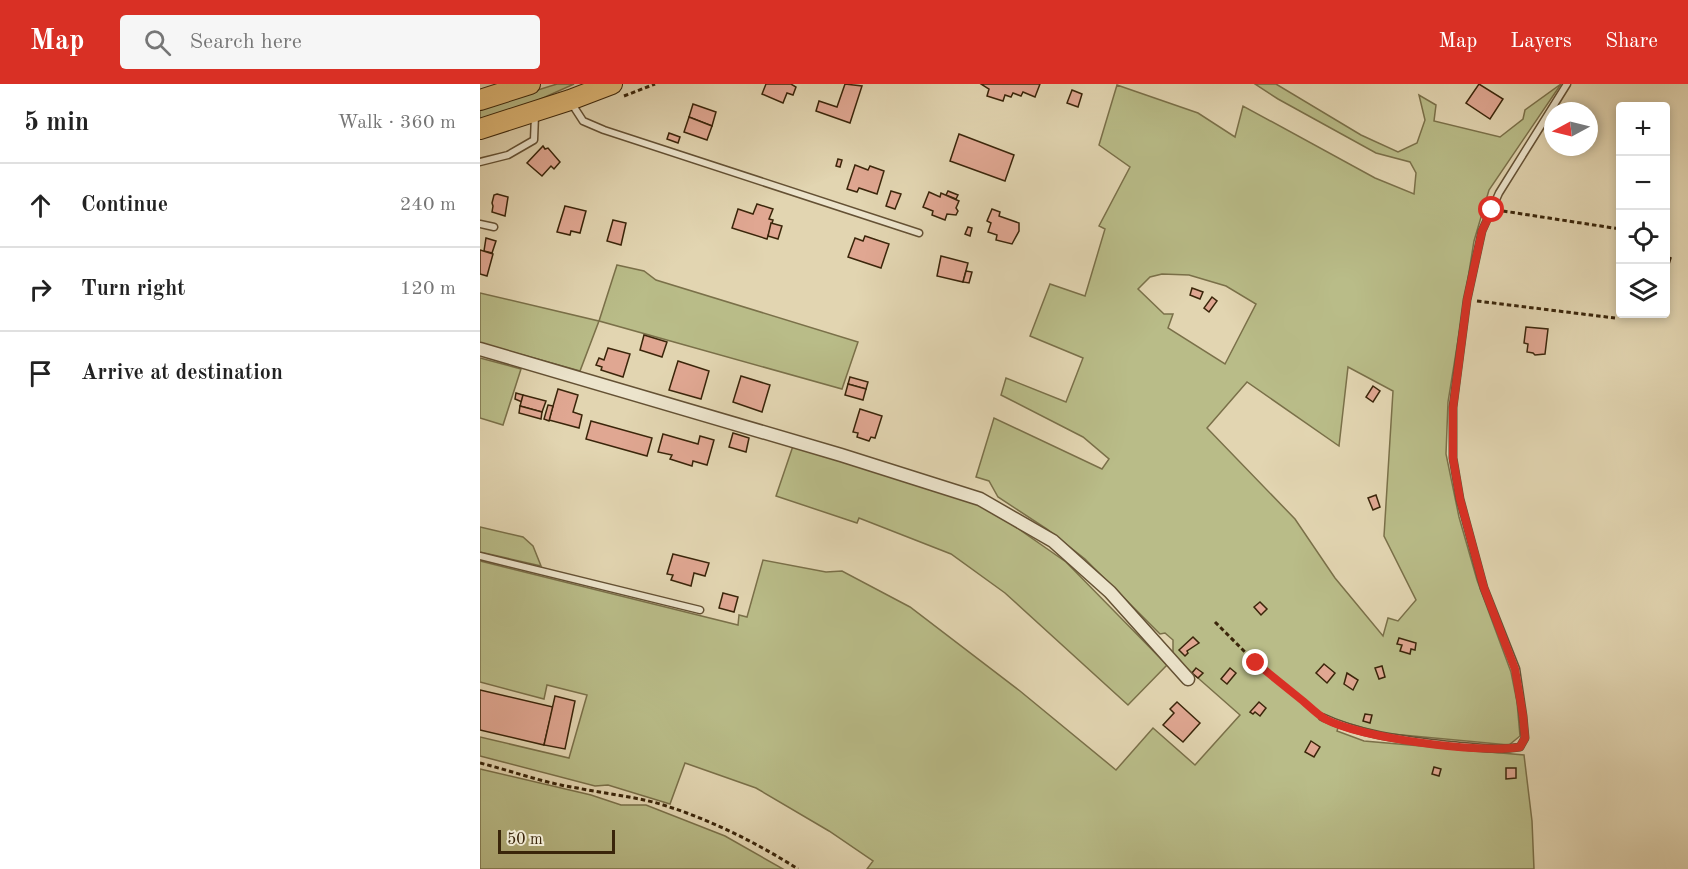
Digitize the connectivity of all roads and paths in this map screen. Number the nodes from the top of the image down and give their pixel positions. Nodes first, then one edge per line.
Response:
1 (530, 84) edge
2 (612, 84) edge
3 (1567, 84) edge
4 (480, 100) edge
5 (570, 100) junction
6 (535, 111) junction
7 (480, 129) edge
8 (480, 162) edge
9 (1492, 210) junction
10 (480, 224) edge
11 (494, 227) dead end
12 (1616, 228) edge
13 (919, 233) dead end
14 (1467, 300) junction
15 (1615, 318) dead end
16 (480, 349) edge
17 (480, 556) edge
18 (700, 610) dead end
19 (1215, 622) dead end
20 (1188, 679) dead end
21 (1322, 717) joint
22 (480, 763) edge
23 (798, 869) edge

1 - 4 highway
2 - 5 highway
3 - 9 lane
5 - 6 highway
5 - 13 lane
6 - 7 highway
6 - 8 lane
9 - 12 path
9 - 14 lane
10 - 11 lane
14 - 15 path
14 - 21 lane
16 - 20 street
17 - 18 lane
19 - 21 path
22 - 23 path

